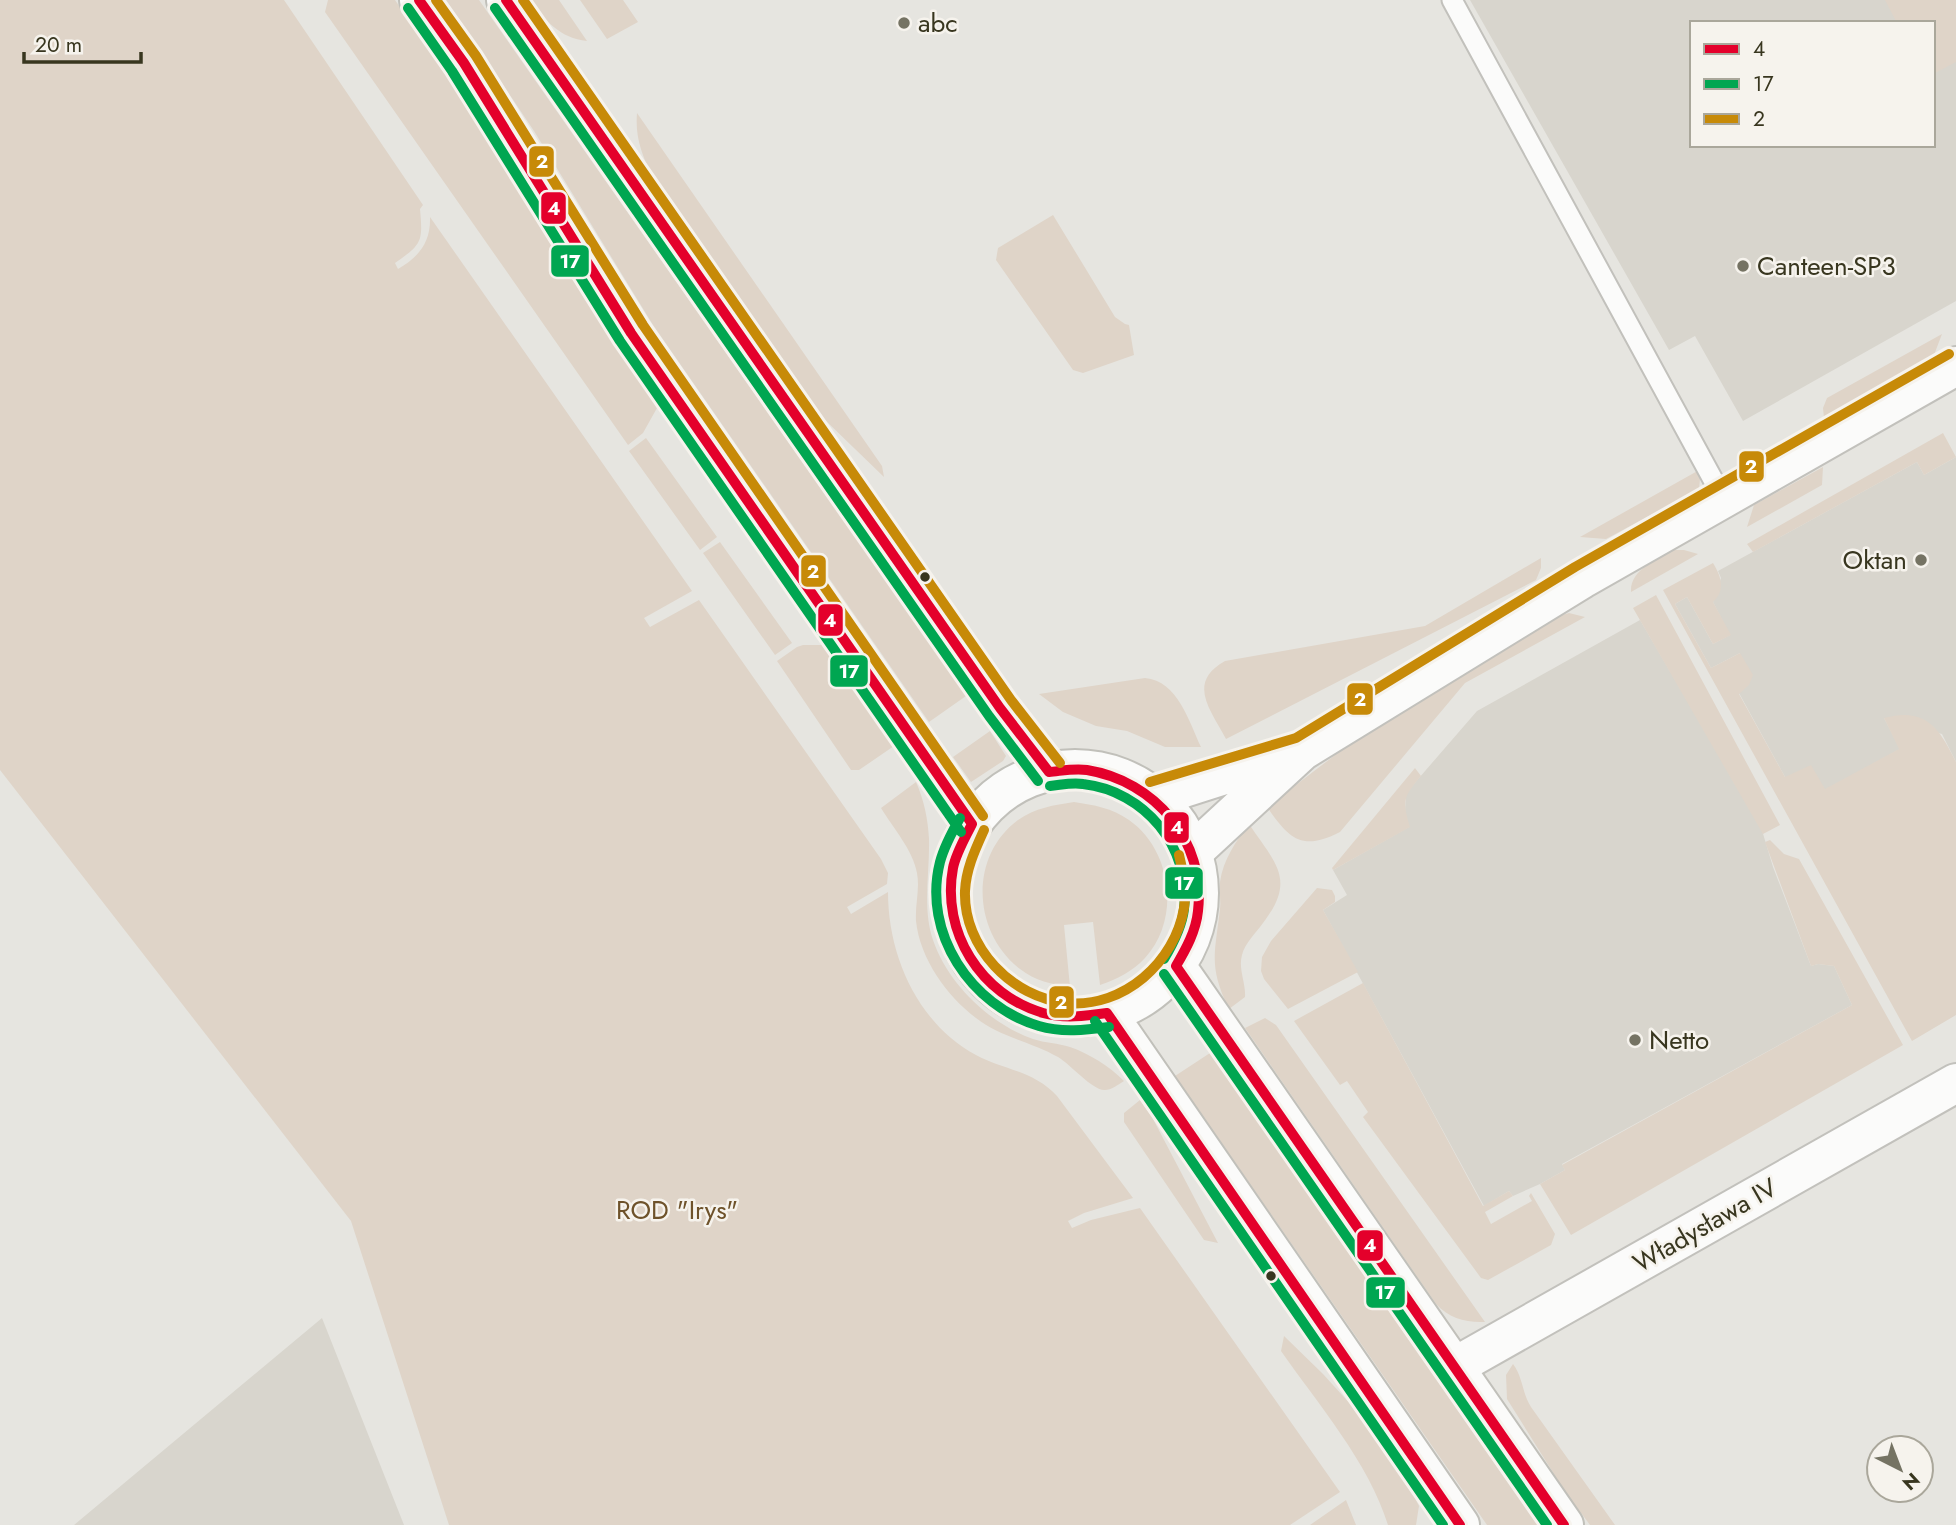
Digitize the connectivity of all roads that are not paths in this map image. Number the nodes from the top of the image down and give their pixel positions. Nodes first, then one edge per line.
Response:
1 (419, 0) edge
2 (506, 0) edge
3 (1452, 0) edge
4 (1956, 366) edge
5 (1723, 498) junction
6 (1302, 751) junction
7 (1049, 772) junction
8 (1153, 796) junction
9 (972, 824) junction
10 (1193, 852) junction
11 (1176, 966) junction
12 (1107, 1013) junction
13 (1956, 1083) edge
14 (1454, 1367) junction
15 (1460, 1525) edge
16 (1564, 1525) edge

1 - 9 street
2 - 7 street
3 - 5 lane
4 - 5 street
5 - 6 street
6 - 8 street
6 - 10 street
7 - 8 street
7 - 9 street
8 - 10 street
9 - 12 street
10 - 11 street
11 - 12 street
11 - 14 street
12 - 15 street
13 - 14 street, Władysława IV
14 - 16 street

